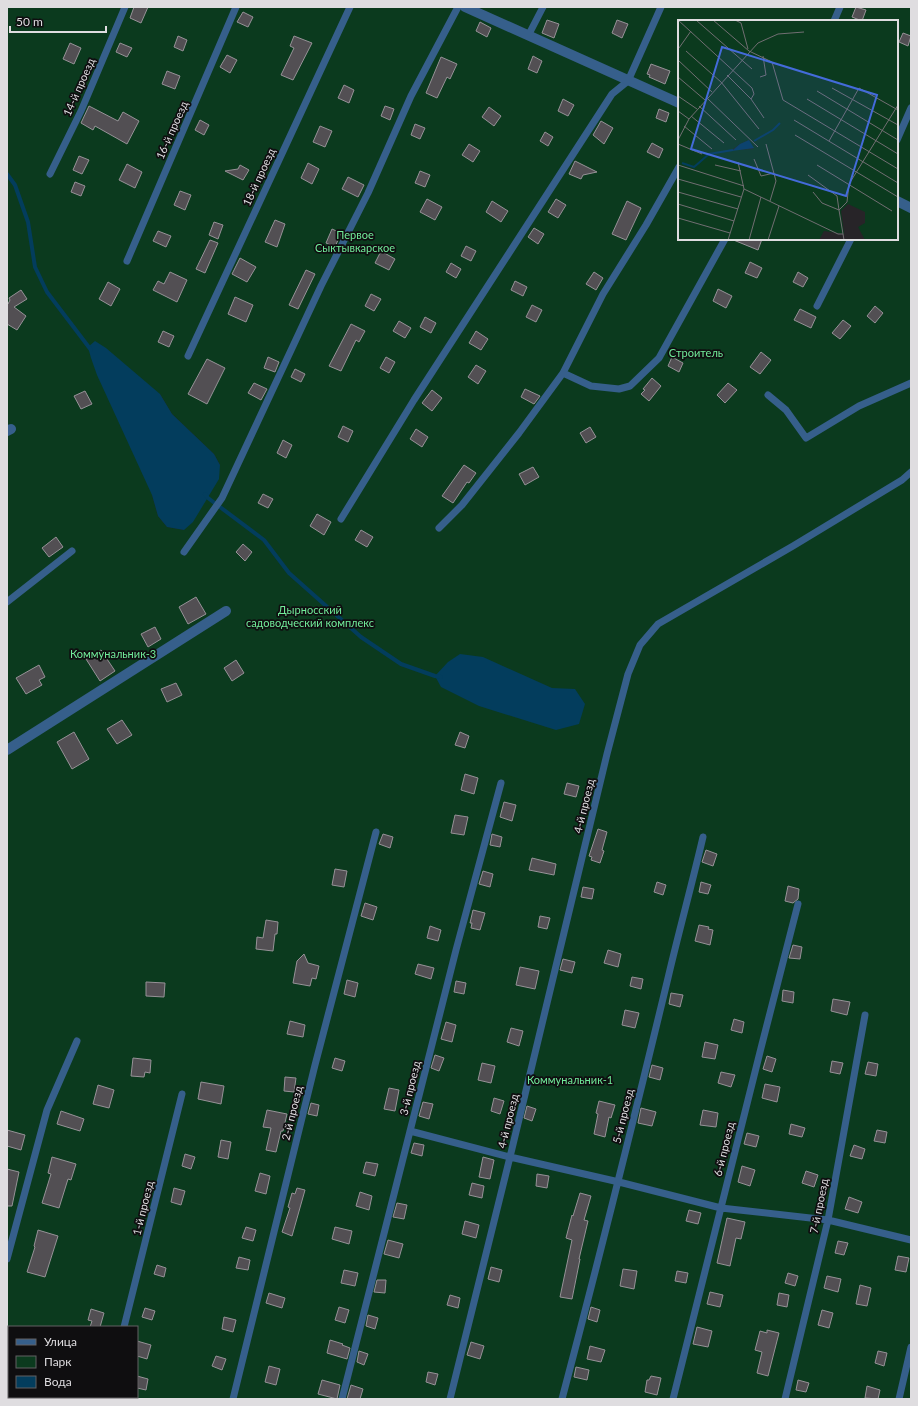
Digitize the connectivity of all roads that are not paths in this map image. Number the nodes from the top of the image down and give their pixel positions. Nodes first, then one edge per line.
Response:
1 (125, 7) edge
2 (236, 7) edge
3 (350, 7) edge
4 (458, 7) edge
5 (464, 7) edge
6 (543, 7) edge
7 (661, 7) edge
8 (840, 7) edge
9 (834, 20) edge
10 (528, 36) junction
11 (628, 81) junction
12 (678, 103) edge
13 (911, 108) edge
14 (898, 138) edge
15 (678, 169) edge
16 (50, 174) dead end
17 (898, 202) edge
18 (911, 208) edge
19 (724, 240) edge
20 (850, 240) edge
21 (127, 261) dead end
22 (817, 306) dead end
23 (188, 356) dead end
24 (563, 373) junction
25 (911, 383) edge
26 (768, 395) dead end
27 (911, 472) edge
28 (341, 519) dead end
29 (439, 528) dead end
30 (72, 552) dead end
31 (184, 552) dead end
32 (7, 602) edge
33 (226, 611) dead end
34 (7, 749) edge
35 (501, 783) dead end
36 (376, 832) dead end
37 (703, 837) dead end
38 (798, 904) dead end
39 (865, 1015) dead end
40 (77, 1041) dead end
41 (182, 1094) dead end
42 (410, 1131) junction
43 (510, 1157) junction
44 (619, 1182) junction
45 (721, 1208) junction
46 (828, 1220) junction
47 (911, 1240) edge
48 (7, 1259) edge
49 (124, 1326) edge
50 (911, 1347) edge
51 (233, 1399) edge
52 (342, 1399) edge
53 (450, 1399) edge
54 (562, 1399) edge
55 (673, 1399) edge
56 (785, 1399) edge
57 (899, 1399) edge

1 - 16 lane, 14-й проезд
2 - 21 lane, 16-й проезд
3 - 23 lane, 18-й проезд
4 - 31 lane
5 - 10 street
6 - 10 lane
7 - 11 lane
8 - 9 lane
10 - 11 street
11 - 12 street
11 - 28 lane
13 - 14 lane
15 - 24 lane
17 - 18 street
19 - 24 lane
20 - 22 lane
24 - 29 lane
25 - 26 lane
27 - 43 lane, 4-й проезд
30 - 32 lane
33 - 34 street
35 - 42 lane, 3-й проезд
36 - 51 lane, 2-й проезд
37 - 44 lane, 5-й проезд
38 - 45 lane, 6-й проезд
39 - 46 lane, 7-й проезд
40 - 48 lane
41 - 49 lane, 1-й проезд
42 - 43 lane
42 - 52 lane, 3-й проезд
43 - 44 lane
43 - 53 lane, 4-й проезд
44 - 45 lane
44 - 54 lane, 5-й проезд
45 - 46 lane
45 - 55 lane, 6-й проезд
46 - 47 lane
46 - 56 lane, 7-й проезд
50 - 57 lane

